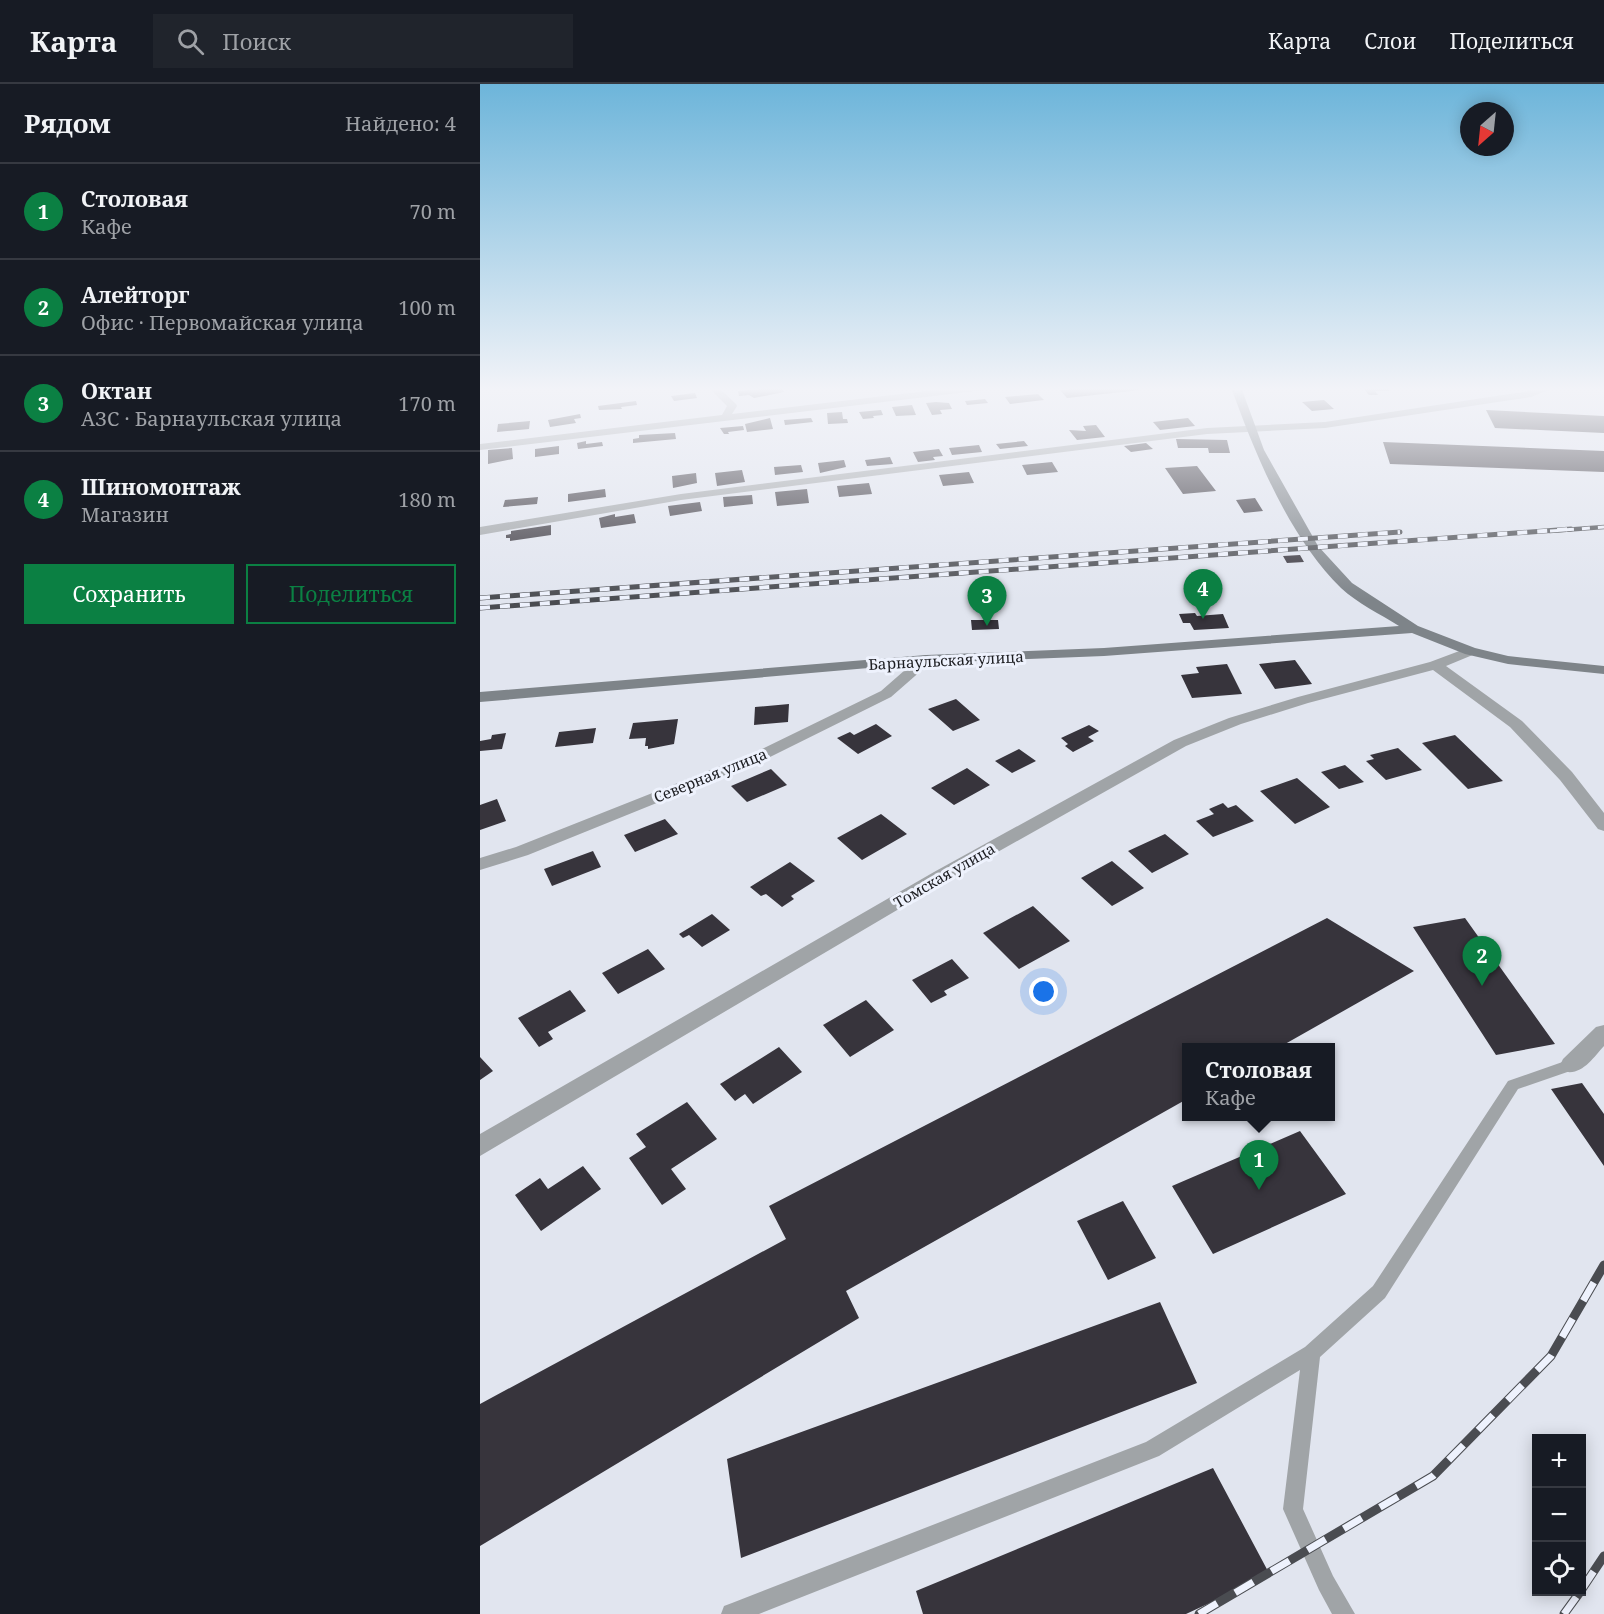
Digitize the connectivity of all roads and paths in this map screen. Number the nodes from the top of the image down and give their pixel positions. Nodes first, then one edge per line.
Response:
1 (996, 458) edge
2 (1264, 458) edge
3 (480, 531) edge
4 (1413, 629) junction
5 (1470, 651) junction
6 (926, 659) junction
7 (1435, 665) junction
8 (1604, 670) edge
9 (480, 697) edge
10 (1604, 825) edge
11 (480, 864) edge
12 (1604, 1034) edge
13 (1571, 1065) joint
14 (480, 1146) edge
15 (1311, 1353) junction
16 (732, 1614) edge
17 (1344, 1614) edge

1 - 3 street
2 - 4 street
4 - 5 street
4 - 6 street, Барнаульская улица
5 - 7 street, Томская улица
5 - 8 street
6 - 9 street, Барнаульская улица
6 - 11 street, Северная улица
7 - 10 street
7 - 14 street, Томская улица
12 - 13 street
13 - 15 lane
15 - 16 lane
15 - 17 lane

